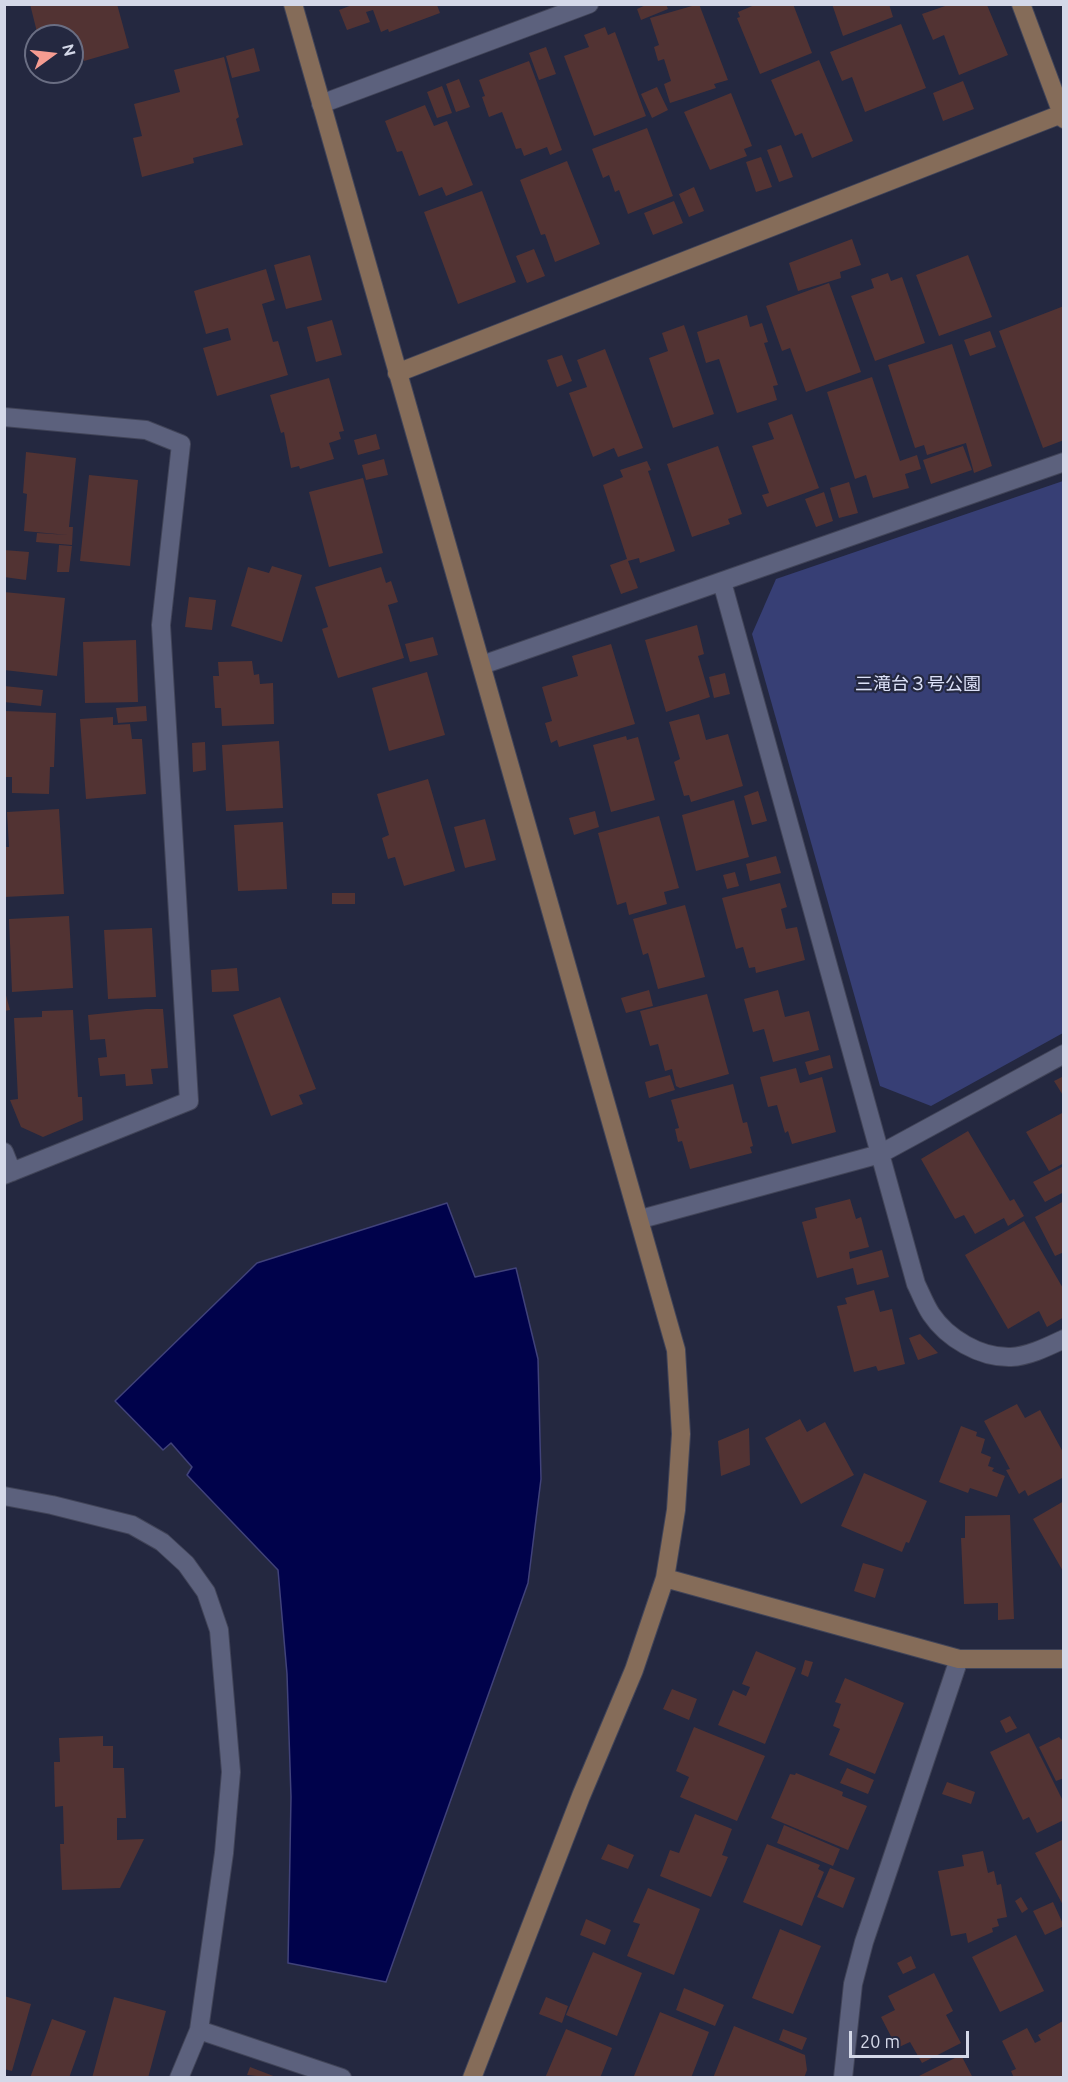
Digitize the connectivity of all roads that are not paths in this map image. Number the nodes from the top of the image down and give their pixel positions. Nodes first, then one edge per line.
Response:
1 (294, 4) edge
2 (589, 4) edge
3 (1021, 4) edge
4 (321, 104) junction
5 (1063, 115) edge
6 (397, 373) junction
7 (4, 417) edge
8 (1064, 462) edge
9 (722, 582) junction
10 (482, 665) junction
11 (1064, 1054) edge
12 (4, 1152) edge
13 (880, 1154) junction
14 (8, 1173) edge
15 (641, 1219) junction
16 (1064, 1339) edge
17 (4, 1496) edge
18 (665, 1578) junction
19 (959, 1659) junction
20 (1064, 1659) edge
21 (199, 2030) junction
22 (179, 2078) edge
23 (342, 2078) edge
24 (472, 2078) edge
25 (843, 2078) edge

1 - 4 street
2 - 4 street
3 - 5 street
4 - 6 street
5 - 6 street
6 - 10 street
7 - 14 street
8 - 9 street
9 - 10 street
9 - 13 street
10 - 15 street
11 - 13 street
12 - 14 street
13 - 15 street
13 - 16 street
15 - 18 street
17 - 21 street
18 - 19 street
18 - 24 street
19 - 20 street
19 - 25 street
21 - 22 street
21 - 23 street

